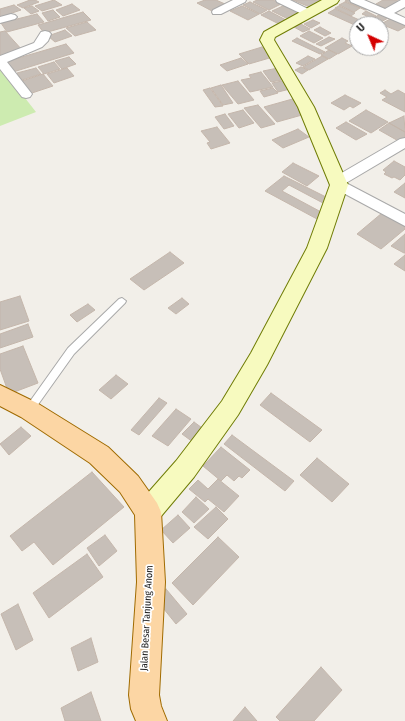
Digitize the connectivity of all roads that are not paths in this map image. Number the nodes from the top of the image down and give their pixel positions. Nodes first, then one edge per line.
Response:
1 (241, 0) edge
2 (281, 0) edge
3 (332, 0) edge
4 (355, 0) edge
5 (405, 2) edge
6 (217, 12) dead end
7 (308, 13) junction
8 (386, 14) junction
9 (405, 22) edge
10 (45, 34) dead end
11 (0, 61) edge
12 (26, 94) dead end
13 (405, 142) edge
14 (338, 183) junction
15 (405, 221) edge
16 (122, 301) dead end
17 (0, 395) edge
18 (29, 410) junction
19 (148, 512) junction
20 (152, 721) edge

1 - 6 street
2 - 7 street
3 - 7 street
4 - 8 street
5 - 8 street
7 - 14 street
8 - 9 street
10 - 11 street
11 - 12 street
13 - 14 street
14 - 15 street
14 - 19 street
16 - 18 lane
17 - 18 main road
18 - 19 main road
19 - 20 main road, Jalan Besar Tanjung Anom

